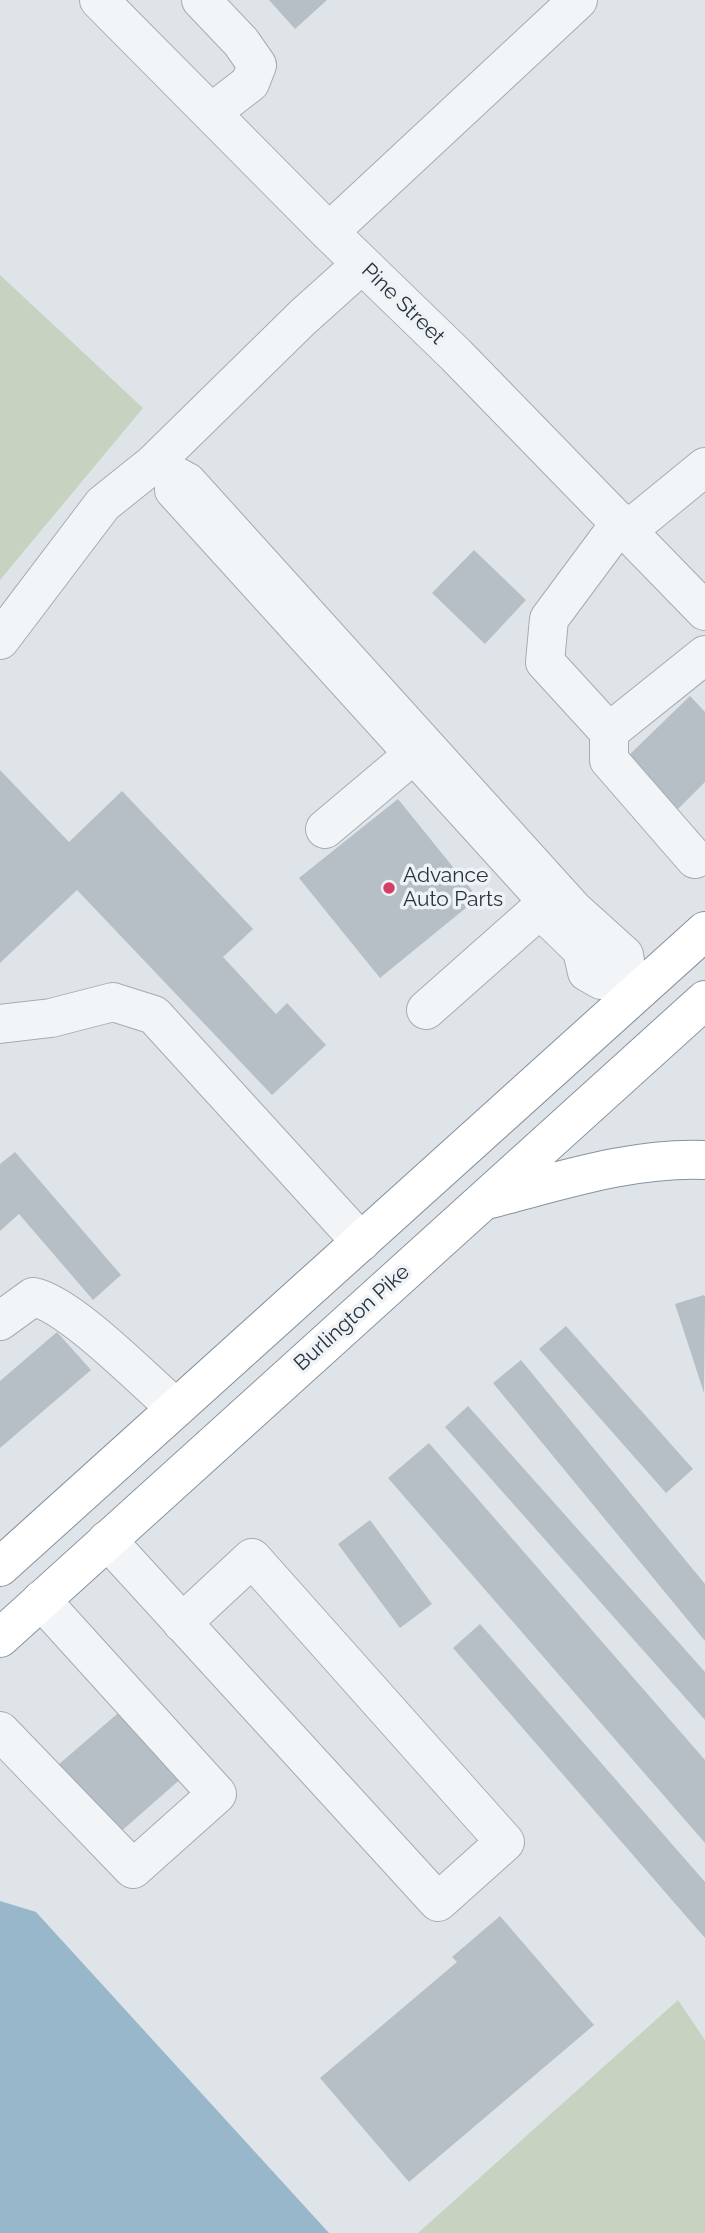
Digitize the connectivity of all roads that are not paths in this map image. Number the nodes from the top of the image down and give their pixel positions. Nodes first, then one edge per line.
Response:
1 (201, 0) edge
2 (578, 0) edge
3 (114, 5) edge
4 (211, 113) junction
5 (329, 233) junction
6 (362, 264) junction
7 (705, 467) edge
8 (164, 471) junction
9 (624, 526) junction
10 (705, 611) edge
11 (0, 640) edge
12 (700, 667) edge
13 (609, 732) junction
14 (414, 754) junction
15 (325, 829) dead end
16 (702, 855) edge
17 (548, 902) junction
18 (705, 931) edge
19 (626, 986) junction
20 (705, 1000) edge
21 (426, 1010) dead end
22 (0, 1024) edge
23 (705, 1160) edge
24 (480, 1201) junction
25 (361, 1242) junction
26 (0, 1321) edge
27 (176, 1408) junction
28 (107, 1540) junction
29 (0, 1567) edge
30 (41, 1600) junction
31 (182, 1623) junction
32 (0, 1638) edge
33 (0, 1731) edge

1 - 4 street
2 - 5 street
3 - 4 street, Pine Street
4 - 5 street, Pine Street
5 - 6 street, Pine Street
6 - 8 street
6 - 9 street, Pine Street
7 - 9 street
8 - 11 street
8 - 14 street
8 - 19 street
9 - 10 street, Pine Street
9 - 13 street
12 - 13 street
13 - 16 street
14 - 15 street
14 - 17 street
17 - 19 street
17 - 21 street
18 - 19 highway
19 - 25 highway
20 - 24 highway, Burlington Pike
22 - 25 street
23 - 24 highway
24 - 28 highway, Burlington Pike
25 - 27 highway
26 - 27 street
27 - 29 highway
28 - 30 highway, Burlington Pike
28 - 31 street
30 - 32 highway, Burlington Pike
30 - 33 street
31 - 31 street

